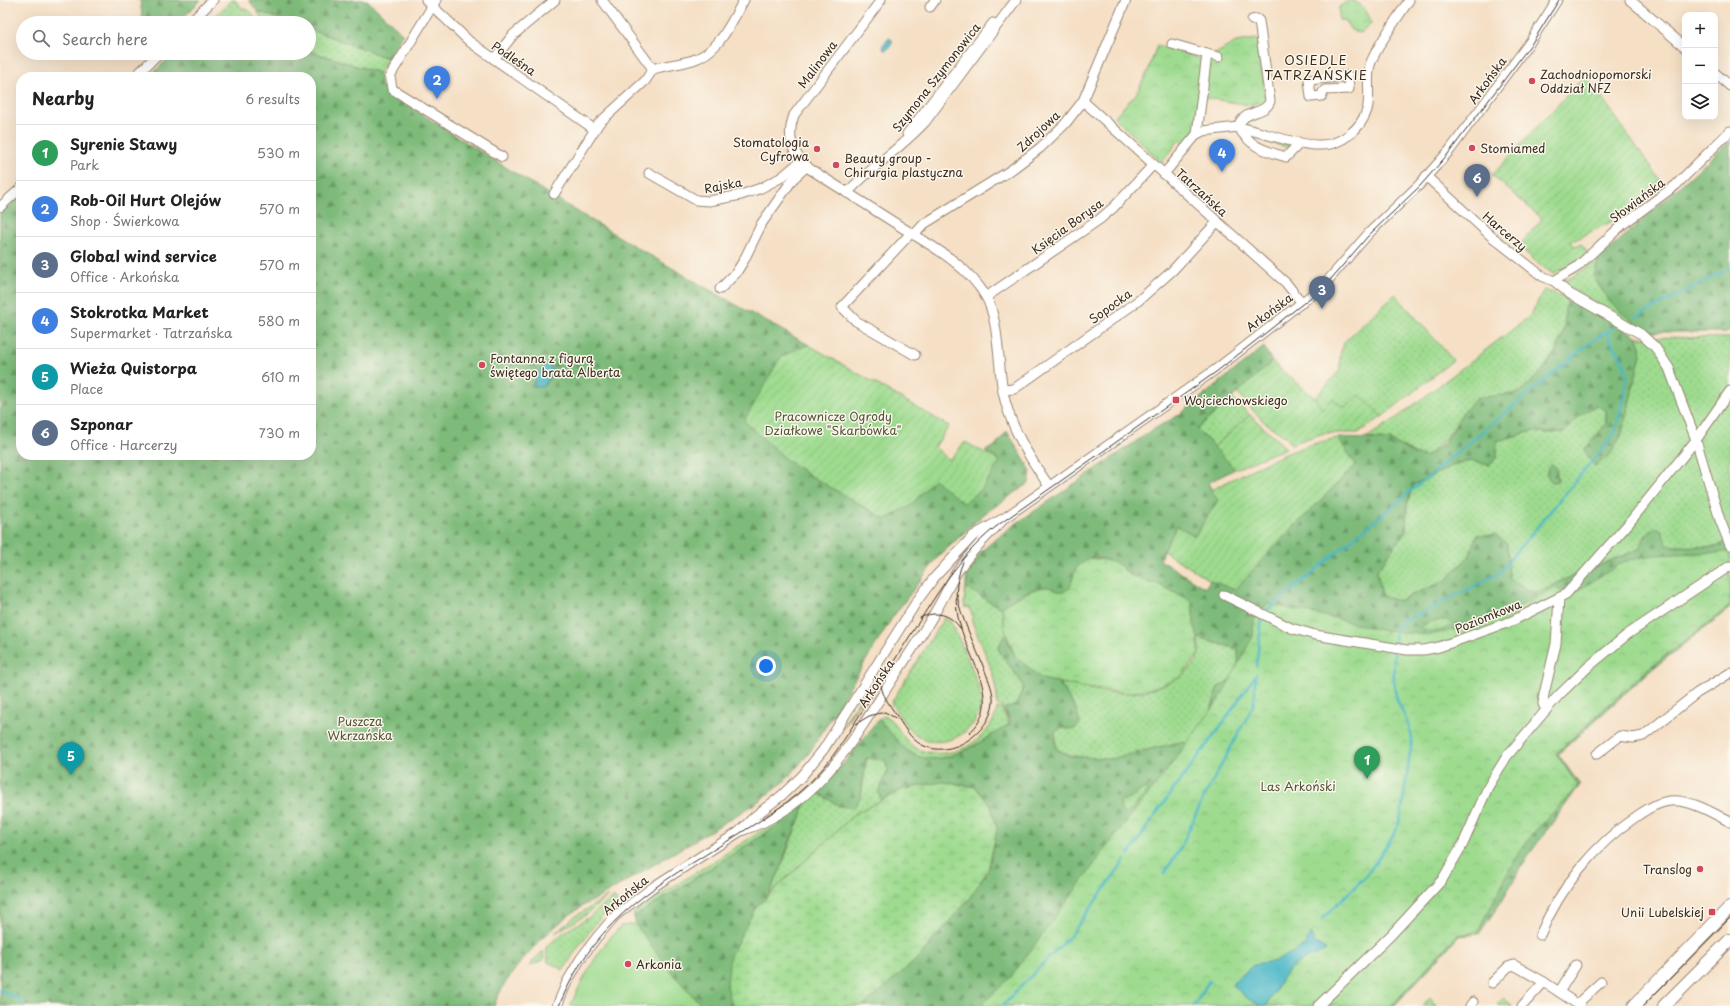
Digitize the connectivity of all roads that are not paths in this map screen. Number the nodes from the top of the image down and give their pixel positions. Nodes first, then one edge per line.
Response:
1 (213, 0) edge
2 (555, 0) edge
3 (602, 0) edge
4 (744, 0) edge
5 (881, 0) edge
6 (1126, 0) edge
7 (1409, 0) edge
8 (1557, 0) edge
9 (1630, 0) edge
10 (431, 2) edge
11 (1014, 3) edge
12 (197, 16) edge
13 (1252, 20) dead end
14 (1172, 44) dead end
15 (1682, 44) edge
16 (1207, 54) junction
17 (1219, 57) dead end
18 (152, 60) edge
19 (494, 60) junction
20 (653, 68) junction
21 (140, 72) edge
22 (1718, 76) edge
23 (1730, 86) edge
24 (1083, 101) junction
25 (1238, 128) junction
26 (594, 129) junction
27 (1730, 131) edge
28 (1196, 134) junction
29 (1298, 142) junction
30 (502, 157) dead end
31 (804, 164) junction
32 (1153, 165) junction
33 (649, 173) dead end
34 (1164, 174) junction
35 (1426, 176) junction
36 (16, 193) edge
37 (847, 193) junction
38 (554, 194) dead end
39 (0, 207) edge
40 (1217, 222) junction
41 (912, 234) junction
42 (1554, 281) junction
43 (720, 290) dead end
44 (986, 297) junction
45 (1302, 303) junction
46 (915, 355) dead end
47 (1003, 390) junction
48 (1730, 391) edge
49 (1696, 440) junction
50 (1049, 486) junction
51 (1006, 517) junction
52 (1730, 545) edge
53 (1730, 566) edge
54 (1224, 595) dead end
55 (1559, 598) junction
56 (1730, 673) edge
57 (1546, 710) junction
58 (1597, 754) dead end
59 (1730, 822) edge
60 (738, 832) junction
61 (1730, 907) edge
62 (1540, 935) dead end
63 (1730, 940) edge
64 (1576, 965) dead end
65 (1544, 982) junction
66 (1601, 982) dead end
67 (1492, 983) dead end
68 (1559, 992) junction
69 (1578, 1005) edge
70 (557, 1006) edge
71 (1318, 1006) edge
72 (1522, 1006) edge
73 (1634, 1006) edge
74 (1664, 1006) edge

1 - 12 street
2 - 19 street
3 - 20 street
4 - 20 street
5 - 31 street, Malinowa
6 - 24 street, Zdrojowa
7 - 29 street
8 - 35 street, Arkońska
9 - 15 street
10 - 19 street, Podleśna
10 - 30 street
11 - 37 street, Szymona Szymonowica
13 - 25 street
14 - 16 street
16 - 17 street
16 - 28 street
18 - 21 street
19 - 26 street, Podleśna
20 - 26 street
22 - 23 street
24 - 32 street, Tatrzańska
24 - 41 street, Zdrojowa
25 - 28 street
25 - 29 street
25 - 29 street
26 - 38 street
27 - 42 street, Słowiańska
28 - 34 street
31 - 33 street, Rajska
31 - 37 street
31 - 43 street
32 - 34 street, Tatrzańska
32 - 44 street, Księcia Borysa
34 - 40 street, Tatrzańska
35 - 42 street, Harcerzy
35 - 45 street, Arkońska
36 - 39 street
37 - 41 street
40 - 45 street, Tatrzańska
40 - 47 street, Sopocka
41 - 44 street
41 - 46 street, Zdrojowa
42 - 49 street, Harcerzy
44 - 47 street
45 - 50 street, Arkońska
47 - 50 street
48 - 49 street, Poziomkowa
49 - 52 street, Harcerzy
49 - 55 street, Poziomkowa
50 - 51 street, Arkońska
51 - 60 street, Arkońska
51 - 60 street, Arkońska
53 - 57 street
54 - 55 street, Poziomkowa
55 - 57 street
56 - 58 street
57 - 71 street
59 - 62 street
60 - 70 street, Arkońska
61 - 73 main road
63 - 74 main road
64 - 68 street
65 - 67 street
65 - 68 street
65 - 72 street
66 - 69 street
68 - 69 street

